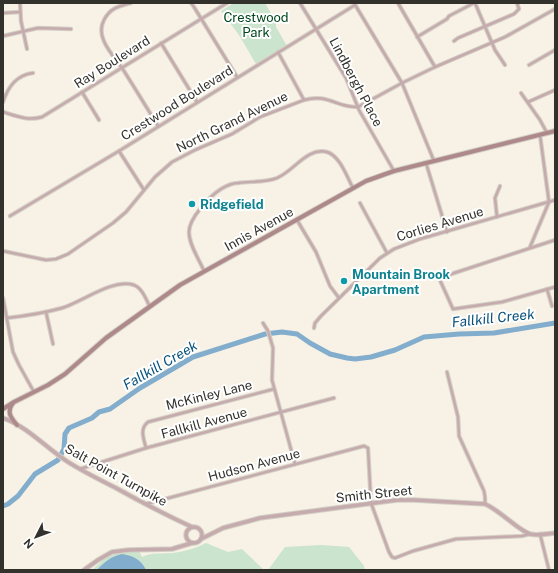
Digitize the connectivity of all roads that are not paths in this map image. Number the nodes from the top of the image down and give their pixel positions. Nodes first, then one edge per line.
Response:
1 (20, 3) edge
2 (131, 3) edge
3 (191, 3) edge
4 (227, 3) edge
5 (300, 3) edge
6 (398, 3) edge
7 (474, 3) edge
8 (517, 3) edge
9 (354, 4) edge
10 (555, 9) edge
11 (3, 12) edge
12 (20, 12) junction
13 (202, 18) junction
14 (485, 26) junction
15 (71, 29) dead end
16 (316, 29) junction
17 (22, 31) junction
18 (3, 36) edge
19 (417, 37) junction
20 (454, 41) dead end
21 (161, 42) junction
22 (492, 43) junction
23 (27, 49) dead end
24 (555, 50) edge
25 (278, 52) junction
26 (505, 65) dead end
27 (529, 65) dead end
28 (121, 67) junction
29 (435, 67) junction
30 (32, 73) dead end
31 (237, 77) junction
32 (402, 83) junction
33 (555, 90) edge
34 (82, 92) junction
35 (521, 93) dead end
36 (304, 100) junction
37 (3, 102) edge
38 (197, 102) junction
39 (528, 102) junction
40 (358, 107) junction
41 (3, 112) edge
42 (99, 120) dead end
43 (158, 126) junction
44 (555, 131) edge
45 (547, 133) junction
46 (540, 135) junction
47 (119, 151) junction
48 (434, 161) junction
49 (426, 163) junction
50 (394, 171) junction
51 (500, 186) dead end
52 (353, 188) junction
53 (144, 190) junction
54 (555, 200) edge
55 (549, 202) junction
56 (360, 203) dead end
57 (10, 216) dead end
58 (497, 217) junction
59 (297, 219) junction
60 (447, 232) junction
61 (555, 240) edge
62 (530, 248) junction
63 (3, 251) edge
64 (387, 253) junction
65 (204, 271) junction
66 (555, 287) edge
67 (547, 289) junction
68 (3, 298) edge
69 (339, 298) junction
70 (552, 306) dead end
71 (150, 307) junction
72 (46, 312) junction
73 (7, 318) junction
74 (263, 323) dead end
75 (314, 328) dead end
76 (53, 344) dead end
77 (447, 372) dead end
78 (274, 389) junction
79 (34, 392) junction
80 (334, 398) dead end
81 (14, 402) junction
82 (3, 408) edge
83 (280, 413) junction
84 (3, 418) edge
85 (18, 425) junction
86 (146, 448) junction
87 (295, 464) junction
88 (80, 469) junction
89 (146, 504) junction
90 (371, 504) junction
91 (485, 504) junction
92 (180, 522) junction
93 (192, 527) junction
94 (187, 531) junction
95 (201, 531) junction
96 (213, 533) junction
97 (555, 533) edge
98 (530, 534) junction
99 (540, 534) junction
100 (187, 538) junction
101 (201, 539) junction
102 (192, 542) junction
103 (182, 546) junction
104 (84, 570) edge
105 (549, 570) edge

1 - 12 street
2 - 28 street
3 - 13 street
4 - 13 street, Ray Boulevard
5 - 16 street, Lindbergh Place
6 - 19 street
7 - 14 street
7 - 19 street
8 - 14 street
9 - 16 street, Crestwood Boulevard
9 - 32 street
10 - 22 street
11 - 12 street
12 - 17 street
13 - 21 street, Ray Boulevard
13 - 31 street
14 - 20 street
14 - 22 street
15 - 17 street
16 - 25 street, Crestwood Boulevard
16 - 40 street, Lindbergh Place
17 - 18 street
17 - 23 street
19 - 29 street
21 - 28 street, Ray Boulevard
21 - 38 street
22 - 26 street
22 - 29 street
24 - 27 street
25 - 31 street, Crestwood Boulevard
25 - 36 street
28 - 34 street, Ray Boulevard
28 - 43 street
29 - 32 street
30 - 37 street
31 - 38 street, Crestwood Boulevard
32 - 40 street
32 - 48 street
33 - 39 street
34 - 41 street, Ray Boulevard
34 - 42 street
35 - 39 street
36 - 40 street, North Grand Avenue
36 - 53 street, North Grand Avenue
38 - 43 street, Crestwood Boulevard
39 - 45 street
40 - 50 street, Lindbergh Place
43 - 47 street, Crestwood Boulevard
44 - 45 main road, Innis Avenue
45 - 46 main road, Innis Avenue
46 - 48 main road, Innis Avenue
46 - 55 street
47 - 53 street
47 - 57 street, Crestwood Boulevard
48 - 49 main road, Innis Avenue
49 - 50 main road, Innis Avenue
49 - 60 street
50 - 52 main road, Innis Avenue
51 - 58 street
52 - 59 main road, Innis Avenue
52 - 65 street
53 - 63 street, North Grand Avenue
54 - 55 street, Corlies Avenue
55 - 58 street, Corlies Avenue
55 - 62 street
56 - 64 street
58 - 60 street, Corlies Avenue
59 - 65 main road, Innis Avenue
59 - 69 street
60 - 64 street, Corlies Avenue
61 - 62 street
62 - 67 street
64 - 69 street, Corlies Avenue
65 - 71 main road, Innis Avenue
66 - 67 street
67 - 70 street
68 - 73 street
69 - 75 street, Corlies Avenue
71 - 72 street
71 - 79 main road, Innis Avenue
72 - 73 street
72 - 76 street
73 - 79 street
74 - 78 street
77 - 91 street
78 - 83 street
78 - 86 street, McKinley Lane
79 - 81 main road, Innis Avenue
80 - 83 street, Fallkill Avenue
81 - 82 main road, Innis Avenue
81 - 85 main road
83 - 86 street, Fallkill Avenue
83 - 87 street
84 - 85 street, Salt Point Turnpike
85 - 88 street, Salt Point Turnpike
86 - 88 street, Fallkill Avenue
87 - 89 street, Hudson Avenue
87 - 90 street, Hudson Avenue
88 - 89 street, Salt Point Turnpike
89 - 92 street, Salt Point Turnpike
90 - 91 street, Smith Street
90 - 96 street, Smith Street
90 - 98 street
91 - 98 street, Smith Street
92 - 93 street, Salt Point Turnpike
92 - 94 street, Salt Point Turnpike
93 - 94 street
93 - 95 street
94 - 100 street
95 - 96 street
95 - 101 street
96 - 101 street, Smith Street
97 - 99 street
98 - 99 street
99 - 105 street
100 - 102 street
100 - 103 street
101 - 102 street
102 - 103 street
103 - 104 street

